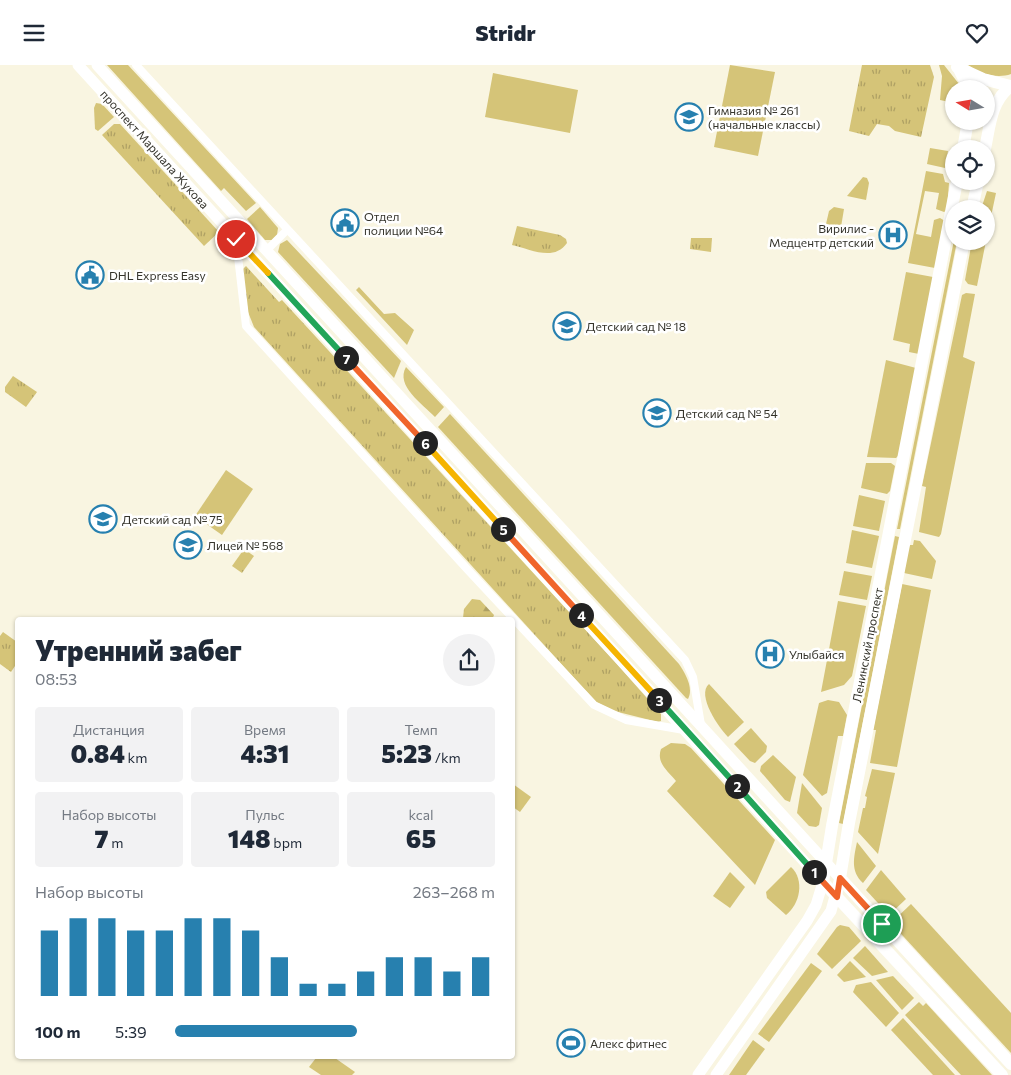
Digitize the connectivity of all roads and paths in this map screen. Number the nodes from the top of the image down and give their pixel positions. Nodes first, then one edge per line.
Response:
1 (78, 65) edge
2 (97, 65) edge
3 (136, 65) edge
4 (956, 66) edge
5 (964, 80) edge
6 (1011, 86) edge
7 (987, 140) edge
8 (955, 190) edge
9 (286, 230) junction
10 (236, 239) junction
11 (962, 250) edge
12 (266, 251) junction
13 (512, 617) edge
14 (515, 620) edge
15 (702, 725) junction
16 (686, 730) junction
17 (826, 863) junction
18 (840, 878) junction
19 (823, 882) junction
20 (837, 897) junction
21 (1011, 1064) edge
22 (698, 1075) edge
23 (716, 1075) edge
24 (1002, 1075) edge

1 - 10 main road, проспект Маршала Жукова
2 - 12 main road, проспект Маршала Жукова
3 - 9 street
4 - 5 main road
4 - 6 main road
6 - 7 main road
8 - 17 main road, Ленинский проспект
9 - 12 street
9 - 15 street
10 - 13 street
10 - 16 main road, проспект Маршала Жукова
11 - 18 main road, Ленинский проспект
12 - 15 main road, проспект Маршала Жукова
14 - 16 street
15 - 17 main road, проспект Маршала Жукова
16 - 19 main road, проспект Маршала Жукова
17 - 18 main road, проспект Маршала Жукова
17 - 19 main road, Ленинский проспект
18 - 20 main road, Ленинский проспект
18 - 21 main road, проспект Маршала Жукова
19 - 20 main road, проспект Маршала Жукова
19 - 22 main road, Ленинский проспект
20 - 23 main road, Ленинский проспект
20 - 24 main road, проспект Маршала Жукова

